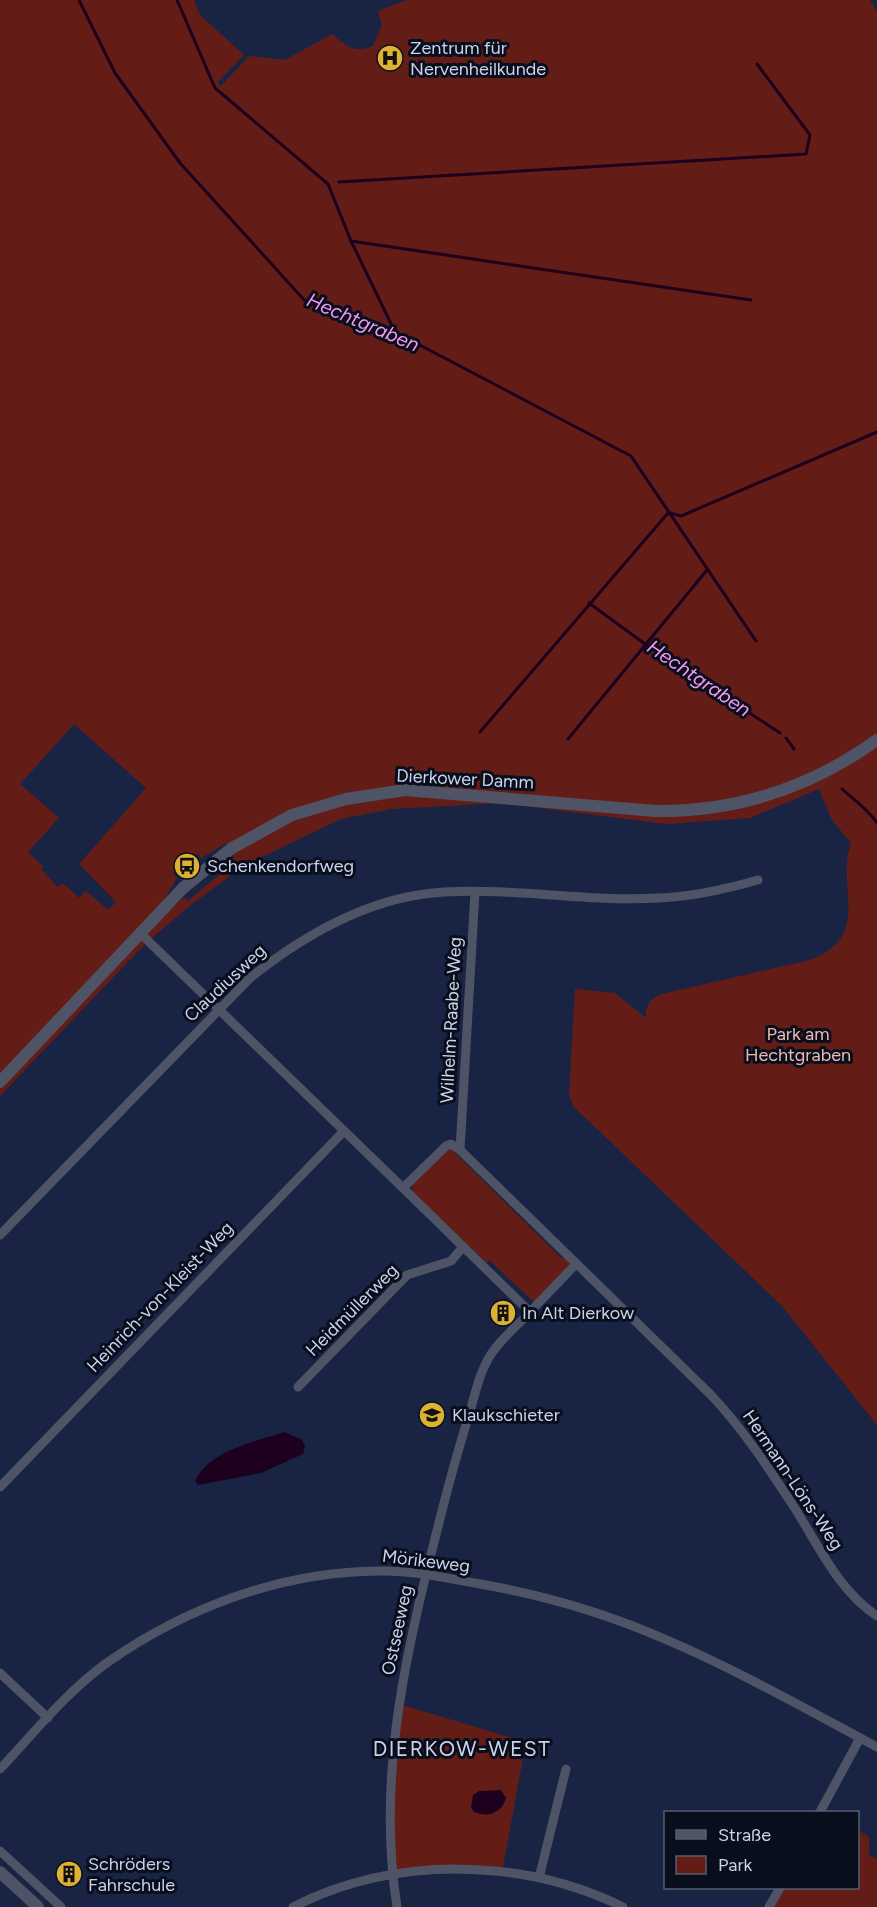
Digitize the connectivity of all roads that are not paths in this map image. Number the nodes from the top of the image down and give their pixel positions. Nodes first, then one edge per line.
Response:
1 (877, 741) edge
2 (758, 880) dead end
3 (475, 892) junction
4 (141, 934) junction
5 (218, 1010) junction
6 (0, 1082) edge
7 (344, 1131) junction
8 (460, 1150) junction
9 (403, 1188) junction
10 (0, 1235) edge
11 (463, 1247) junction
12 (576, 1264) junction
13 (530, 1312) junction
14 (298, 1387) dead end
15 (0, 1487) edge
16 (426, 1574) junction
17 (877, 1616) edge
18 (0, 1673) edge
19 (48, 1718) junction
20 (860, 1738) junction
21 (877, 1747) edge
22 (566, 1768) dead end
23 (0, 1769) edge
24 (820, 1811) edge
25 (0, 1851) edge
26 (0, 1872) edge
27 (392, 1874) junction
28 (539, 1878) junction
29 (779, 1889) edge
30 (38, 1907) edge
31 (61, 1907) edge
32 (293, 1907) edge
33 (397, 1907) edge
34 (623, 1907) edge
35 (770, 1907) edge

1 - 4 street, Dierkower Damm
2 - 3 street, Claudiusweg
3 - 5 street, Claudiusweg
3 - 8 street, Wilhelm-Raabe-Weg
4 - 5 street
4 - 6 street, Dierkower Damm
5 - 7 street
5 - 10 street, Claudiusweg
7 - 9 street
7 - 15 street, Heinrich-von-Kleist-Weg
8 - 9 street
8 - 12 street, Hermann-Löns-Weg
9 - 11 street
11 - 13 street
11 - 14 street, Heidmüllerweg
12 - 13 street, Ostseeweg
12 - 17 street, Hermann-Löns-Weg
13 - 16 street, Ostseeweg
16 - 19 street, Mörikeweg
16 - 20 street, Mörikeweg
16 - 27 street, Ostseeweg
18 - 19 street
19 - 23 street, Mörikeweg
20 - 21 street, Mörikeweg
20 - 24 street
22 - 28 street
25 - 31 street
26 - 30 street
27 - 28 street
27 - 32 street
27 - 33 street, Ostseeweg
28 - 34 street
29 - 35 street

